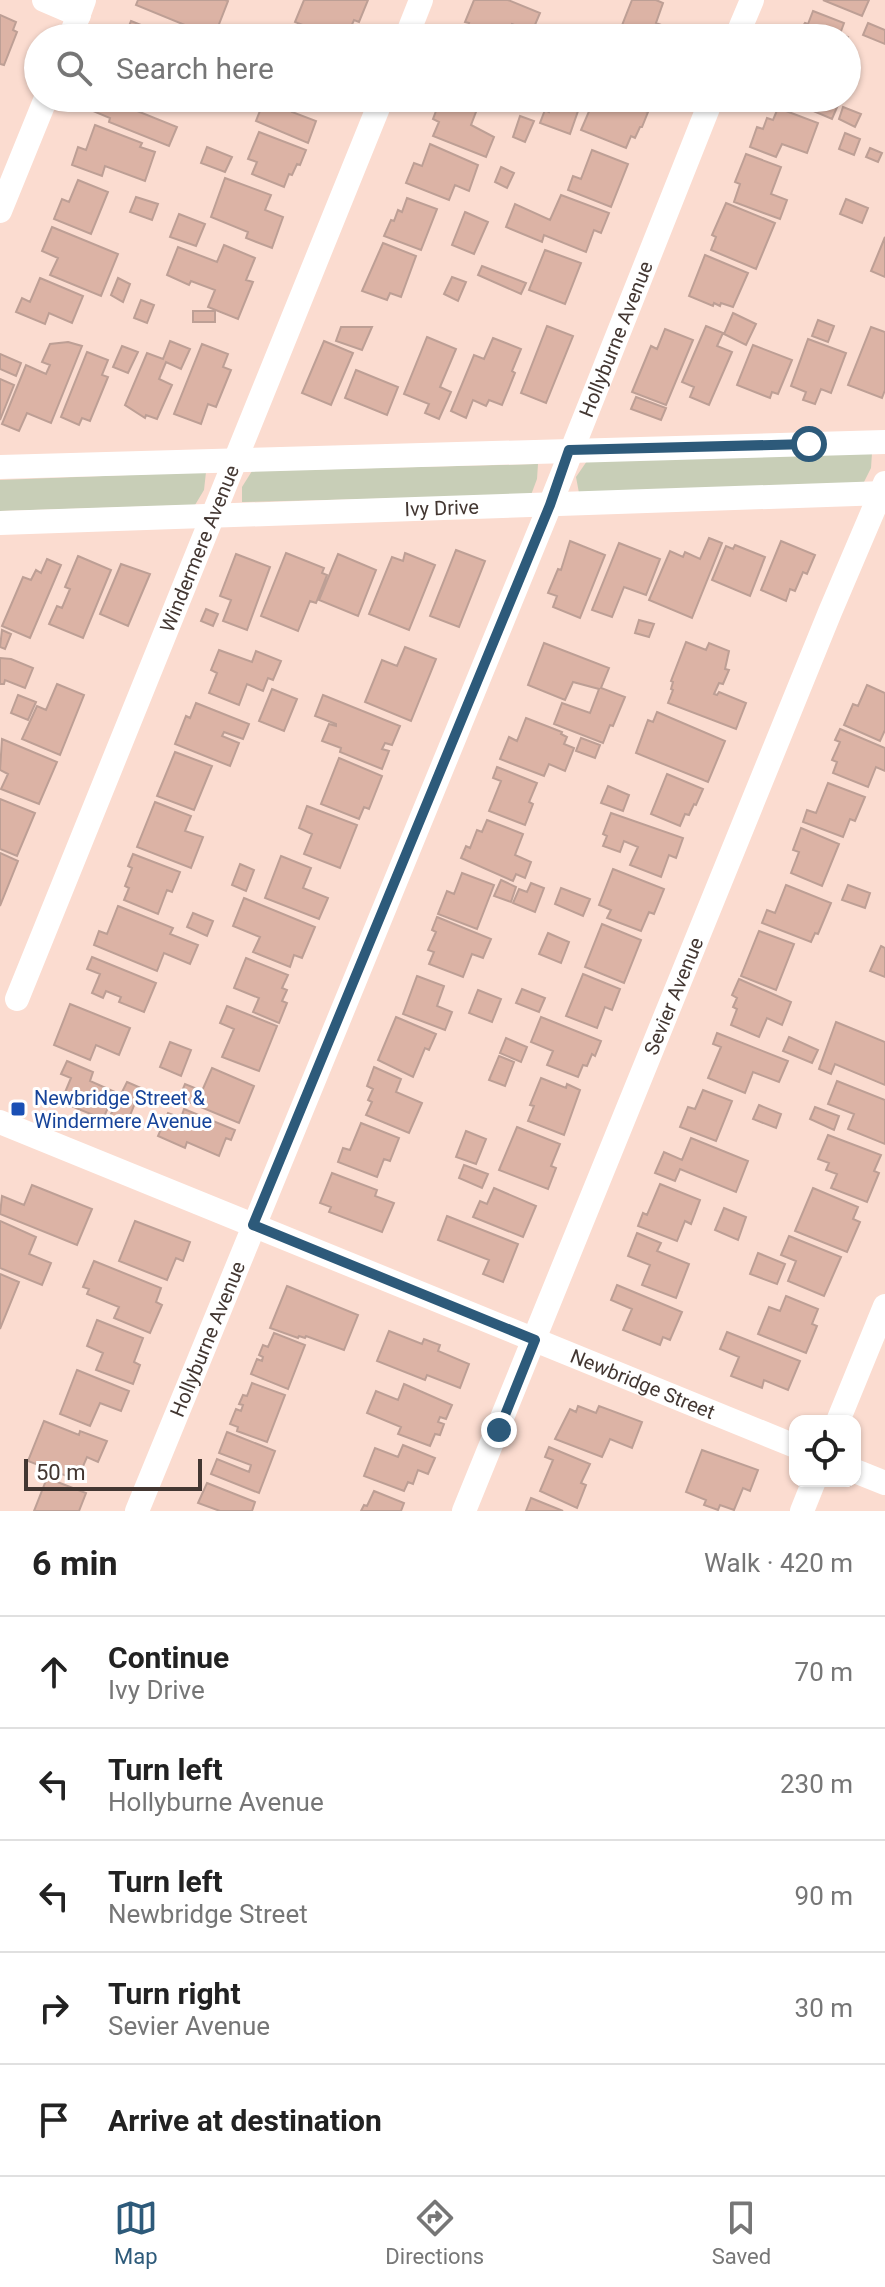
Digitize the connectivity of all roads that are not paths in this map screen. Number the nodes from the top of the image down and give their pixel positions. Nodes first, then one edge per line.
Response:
1 (44, 0) edge
2 (421, 0) edge
3 (752, 0) edge
4 (81, 7) edge
5 (412, 24) edge
6 (742, 24) edge
7 (40, 112) edge
8 (376, 112) edge
9 (706, 112) edge
10 (0, 211) edge
11 (885, 442) edge
12 (569, 450) junction
13 (235, 460) junction
14 (0, 467) edge
15 (884, 489) edge
16 (550, 505) junction
17 (214, 516) junction
18 (0, 523) edge
19 (17, 999) dead end
20 (0, 1122) edge
21 (253, 1225) junction
22 (885, 1306) edge
23 (535, 1340) junction
24 (840, 1415) edge
25 (789, 1444) edge
26 (861, 1473) edge
27 (885, 1483) edge
28 (812, 1487) edge
29 (137, 1511) edge
30 (464, 1511) edge
31 (802, 1511) edge

1 - 4 street
2 - 5 street
3 - 6 street
7 - 10 street
8 - 13 street, Windermere Avenue
9 - 12 street, Hollyburne Avenue
11 - 12 street
12 - 13 street
12 - 16 street, Hollyburne Avenue
13 - 14 street
13 - 17 street, Windermere Avenue
15 - 16 street, Ivy Drive
15 - 23 street, Sevier Avenue
16 - 17 street, Ivy Drive
16 - 21 street, Hollyburne Avenue
17 - 18 street, Ivy Drive
17 - 19 street, Windermere Avenue
20 - 21 street, Newbridge Street
21 - 23 street, Newbridge Street
21 - 29 street, Hollyburne Avenue
22 - 24 street
23 - 25 street, Newbridge Street
23 - 30 street, Sevier Avenue
26 - 27 street
28 - 31 street

